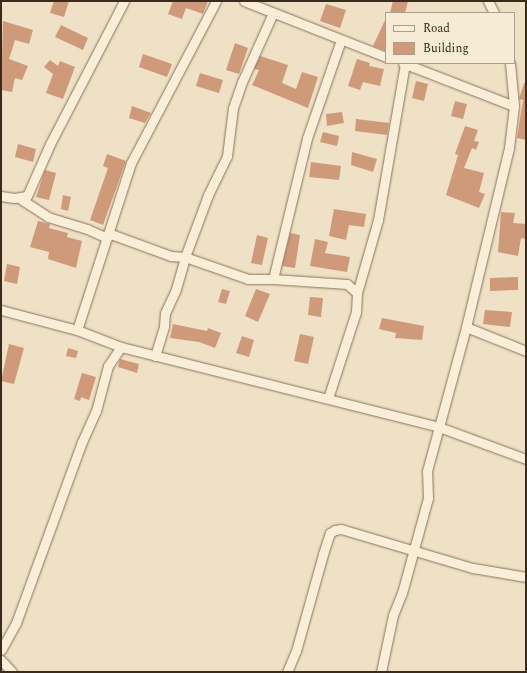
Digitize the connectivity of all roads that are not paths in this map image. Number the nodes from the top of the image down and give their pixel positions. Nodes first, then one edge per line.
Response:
1 (124, 1) edge
2 (216, 1) edge
3 (244, 1) edge
4 (488, 1) edge
5 (494, 12) edge
6 (273, 13) junction
7 (341, 40) junction
8 (385, 57) edge
9 (404, 64) edge
10 (407, 64) edge
11 (510, 64) edge
12 (514, 106) junction
13 (1, 196) edge
14 (20, 198) junction
15 (108, 236) junction
16 (185, 257) junction
17 (273, 279) junction
18 (357, 293) junction
19 (1, 310) edge
20 (466, 327) junction
21 (77, 330) junction
22 (121, 347) junction
23 (526, 351) edge
24 (155, 356) junction
25 (328, 398) junction
26 (439, 427) junction
27 (526, 459) edge
28 (412, 550) junction
29 (526, 578) edge
30 (1, 650) edge
31 (1, 660) edge
32 (12, 672) edge
33 (287, 672) edge
34 (381, 672) edge

1 - 14 street
2 - 15 street
3 - 6 street
4 - 5 street
6 - 7 street
6 - 16 street
7 - 8 street
7 - 17 street
9 - 18 street
10 - 12 street
11 - 12 street
12 - 20 street
13 - 14 street
14 - 15 street
15 - 16 street
15 - 21 street
16 - 17 street
16 - 24 street
17 - 18 street
18 - 25 street
19 - 21 street
20 - 23 street
20 - 26 street
21 - 22 street
22 - 24 street
22 - 30 street
24 - 25 street
25 - 26 street
26 - 27 street
26 - 28 street
28 - 29 street
28 - 33 street
28 - 34 street
31 - 32 street

